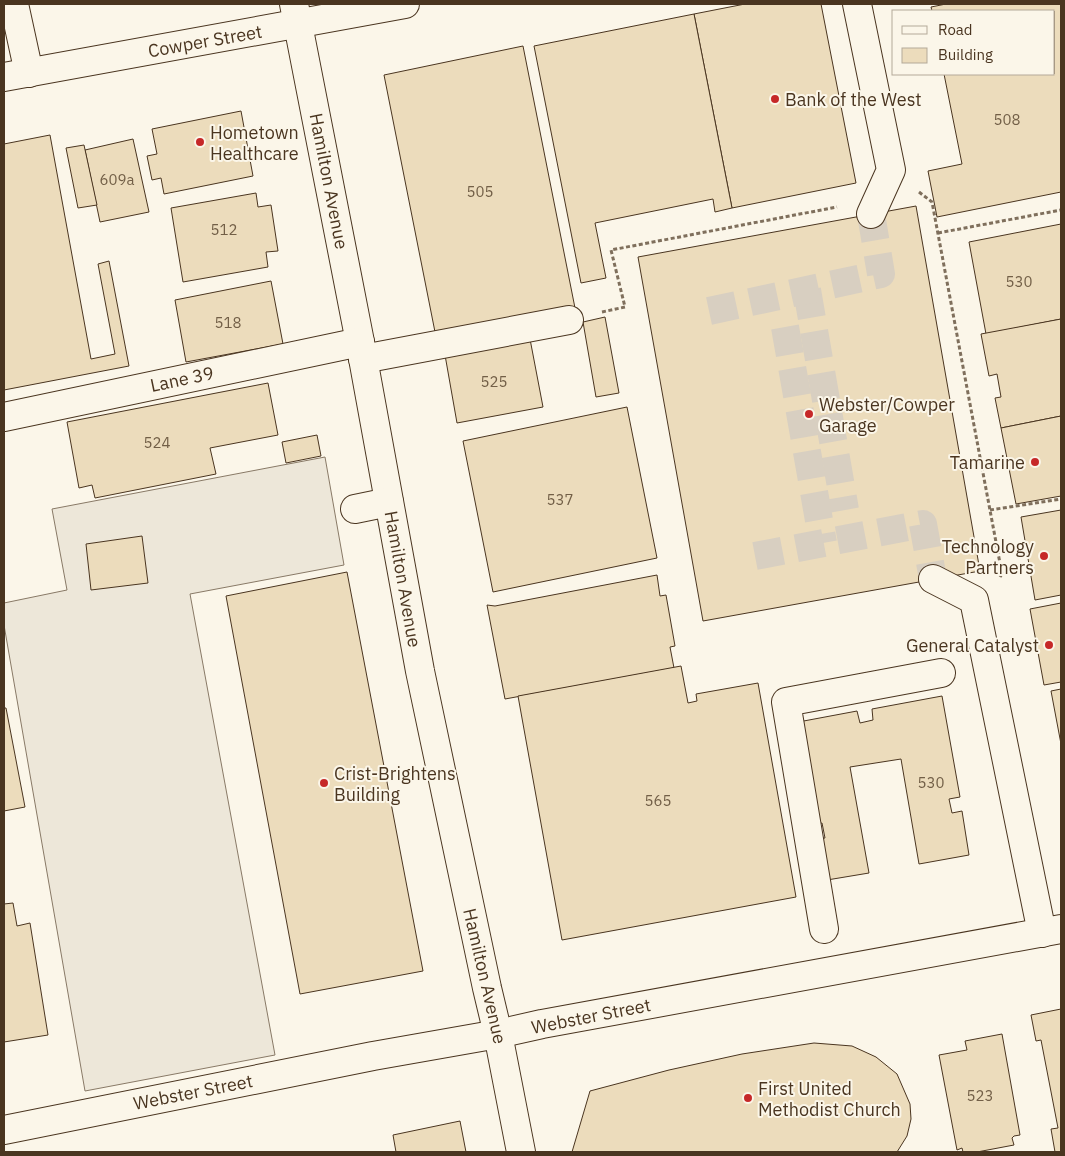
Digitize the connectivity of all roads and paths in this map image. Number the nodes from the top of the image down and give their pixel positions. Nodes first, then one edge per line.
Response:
1 (14, 4) edge
2 (405, 4) edge
3 (857, 4) edge
4 (296, 14) edge
5 (12, 76) edge
6 (890, 170) junction
7 (918, 192) junction
8 (874, 207) junction
9 (1061, 210) edge
10 (938, 232) junction
11 (625, 307) dead end
12 (569, 320) dead end
13 (362, 350) junction
14 (4, 417) edge
15 (1061, 499) edge
16 (389, 502) junction
17 (355, 509) dead end
18 (990, 510) junction
19 (932, 579) dead end
20 (974, 600) junction
21 (941, 673) dead end
22 (824, 928) dead end
23 (1052, 931) edge
24 (498, 1034) junction
25 (4, 1130) edge
26 (521, 1152) edge

1 - 5 street
2 - 4 street, Cowper Street
3 - 6 street
4 - 5 street, Cowper Street
4 - 13 street, Hamilton Avenue
6 - 7 path
6 - 8 street
7 - 8 path
7 - 10 path
8 - 11 path
9 - 10 path
10 - 18 path
12 - 13 street, Lane 39
13 - 14 street, Lane 39
13 - 16 street, Hamilton Avenue
15 - 18 path
16 - 17 street
16 - 24 street, Hamilton Avenue
18 - 20 path
19 - 20 street
20 - 23 street
21 - 22 street
23 - 24 street, Webster Street
24 - 25 street, Webster Street
24 - 26 street, Hamilton Avenue

